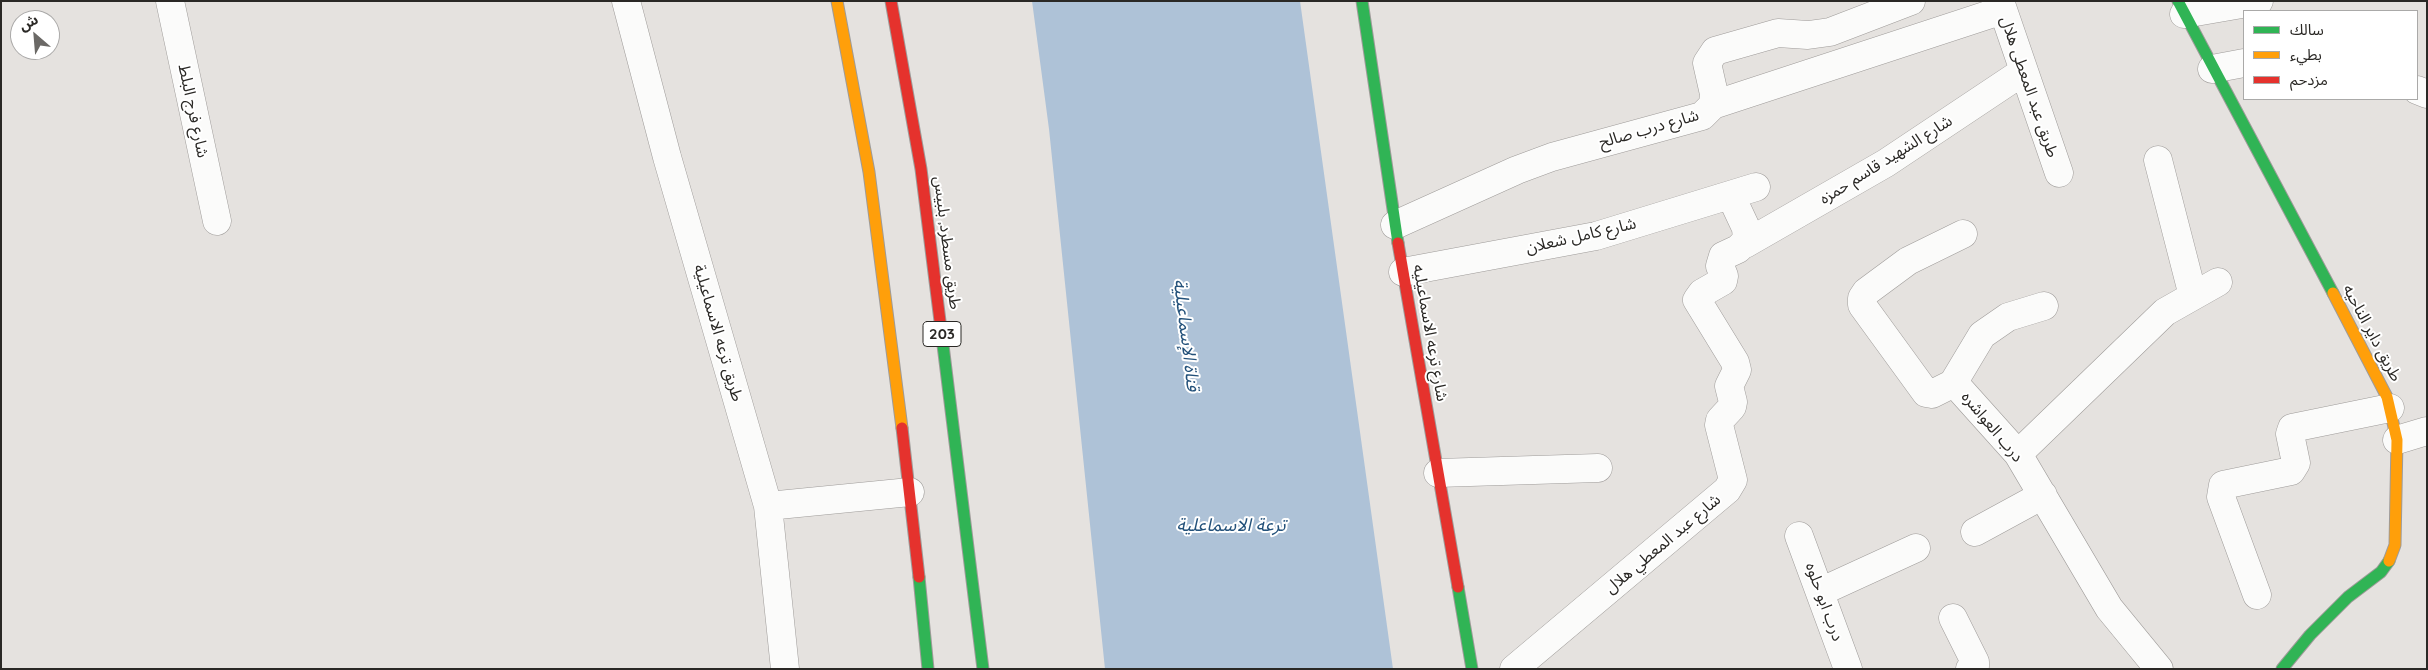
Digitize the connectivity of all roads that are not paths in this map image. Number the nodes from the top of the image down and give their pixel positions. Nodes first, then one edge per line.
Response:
1 (170, 1) edge
2 (626, 1) edge
3 (837, 1) edge
4 (891, 1) edge
5 (1362, 1) edge
6 (1911, 1) edge
7 (2259, 1) edge
8 (2001, 6) edge
9 (2181, 7) edge
10 (2243, 62) edge
11 (2212, 69) junction
12 (2024, 71) junction
13 (1713, 105) junction
14 (2158, 160) dead end
15 (2059, 173) dead end
16 (217, 222) dead end
17 (1395, 225) junction
18 (1963, 234) dead end
19 (1745, 244) junction
20 (1403, 272) junction
21 (2218, 282) dead end
22 (2193, 296) junction
23 (2044, 306) dead end
24 (1952, 385) junction
25 (2390, 408) junction
26 (2427, 431) edge
27 (2397, 440) junction
28 (2018, 454) junction
29 (1598, 468) dead end
30 (1438, 473) junction
31 (910, 492) junction
32 (2043, 495) junction
33 (768, 506) junction
34 (1975, 532) dead end
35 (1799, 536) dead end
36 (1916, 548) dead end
37 (1820, 592) junction
38 (2258, 595) dead end
39 (1953, 618) dead end
40 (785, 669) edge
41 (928, 669) edge
42 (983, 669) edge
43 (1472, 669) edge
44 (1514, 669) edge
45 (1848, 669) edge
46 (1970, 669) edge
47 (2159, 669) edge
48 (2282, 669) edge

1 - 16 street, شارع فرج البلط
2 - 33 street, طريق ترعه الاسماعيلية
3 - 31 main road
4 - 42 main road, طريق مسطرد, بلبيس / 203
5 - 17 main road, شارع ترعه الاسماعيليه
6 - 13 street, شارع درب صالح
7 - 9 street
8 - 12 street, طريق عبد المعطى هلال
8 - 13 street
9 - 11 main road, طريق داير الناحيه
10 - 11 street
11 - 25 main road, طريق داير الناحيه
12 - 15 street, طريق عبد المعطى هلال
12 - 19 street, شارع الشهيد قاسم حمزه
13 - 17 street, شارع درب صالح
14 - 22 street
17 - 20 main road, شارع ترعه الاسماعيليه
18 - 24 street, درب العواشره
19 - 20 street, شارع كامل شعلان
19 - 44 street, شارع عبد المعطي هلال
20 - 30 main road, شارع ترعه الاسماعيليه
21 - 22 street
22 - 28 street
23 - 24 street
24 - 28 street, درب العواشره
25 - 27 main road, طريق داير الناحيه
25 - 38 street
26 - 27 street
27 - 48 main road, طريق داير الناحيه
28 - 32 street, درب العواشره
29 - 30 street
30 - 43 main road, شارع ترعه الاسماعيليه
31 - 33 street
31 - 41 main road
32 - 34 street
32 - 47 street, درب العواشره
33 - 40 street, طريق ترعه الاسماعيلية
35 - 37 street, درب ابو حلوه
36 - 37 street
37 - 45 street, درب ابو حلوه
39 - 46 street

